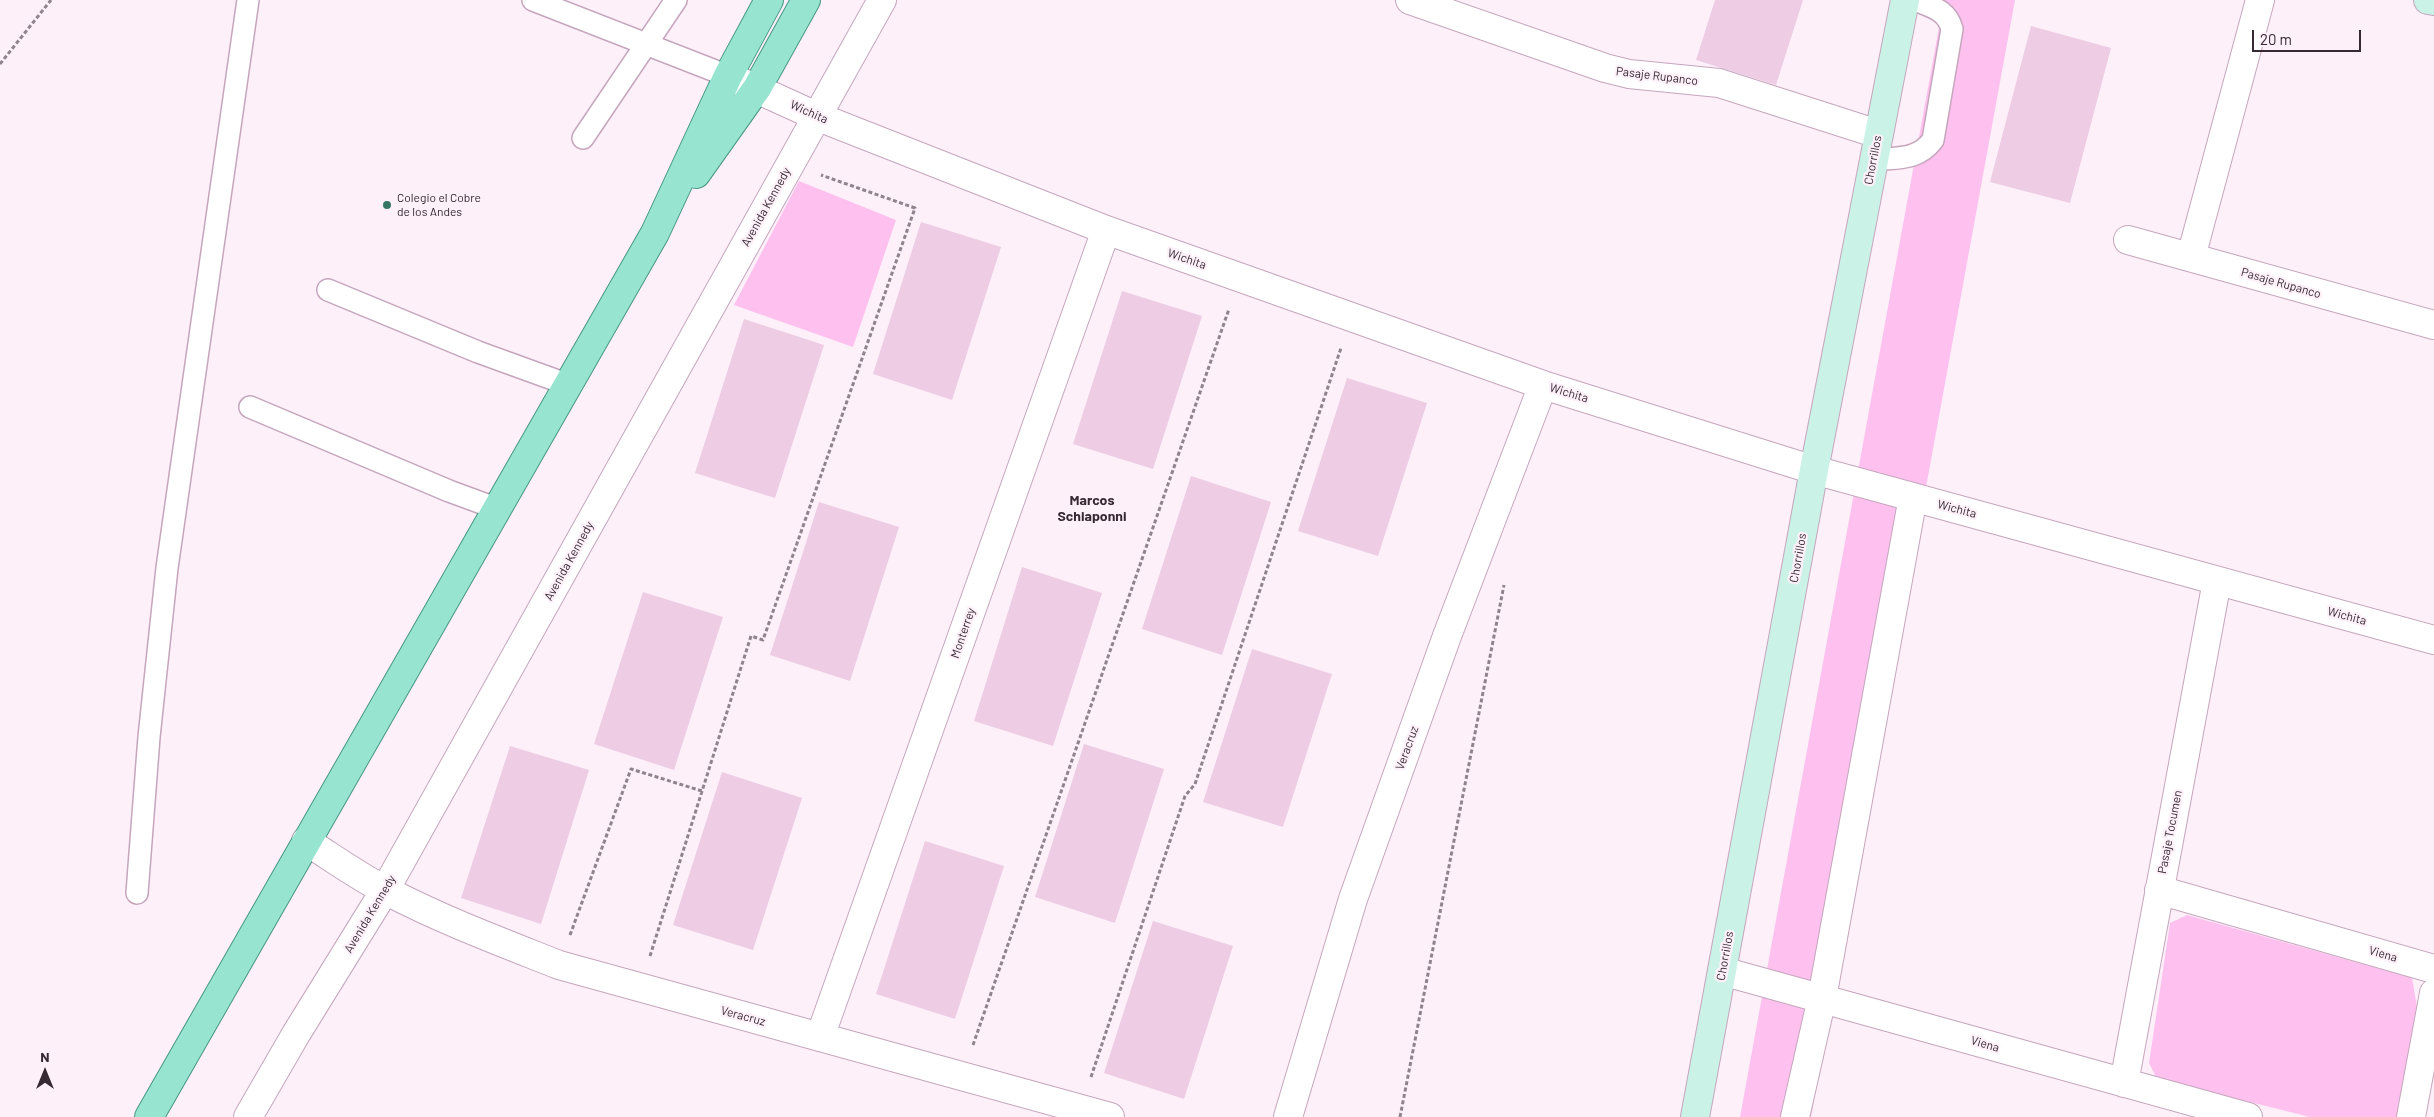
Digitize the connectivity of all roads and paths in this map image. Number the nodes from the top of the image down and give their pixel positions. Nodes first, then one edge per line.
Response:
1 (51, 0) edge
2 (248, 0) edge
3 (533, 0) edge
4 (676, 0) edge
5 (769, 0) edge
6 (806, 0) edge
7 (882, 0) edge
8 (1410, 0) edge
9 (1905, 0) edge
10 (1915, 0) edge
11 (2260, 0) edge
12 (2428, 0) edge
13 (2434, 1) edge
14 (648, 44) junction
15 (0, 64) edge
16 (728, 76) junction
17 (757, 88) junction
18 (816, 116) junction
19 (583, 138) dead end
20 (1876, 147) junction
21 (790, 164) junction
22 (1106, 230) junction
23 (655, 233) junction
24 (2128, 240) dead end
25 (2191, 258) junction
26 (1240, 278) junction
27 (328, 290) dead end
28 (1352, 317) junction
29 (2434, 325) edge
30 (569, 385) junction
31 (1543, 385) junction
32 (250, 407) dead end
33 (1814, 470) junction
34 (1913, 497) junction
35 (498, 509) junction
36 (2217, 581) junction
37 (1505, 582) dead end
38 (2434, 640) edge
39 (702, 791) junction
40 (306, 841) junction
41 (385, 890) junction
42 (2159, 890) junction
43 (137, 893) dead end
44 (559, 965) junction
45 (2434, 969) edge
46 (1722, 971) junction
47 (640, 987) junction
48 (2434, 993) edge
49 (1822, 998) junction
50 (820, 1036) junction
51 (962, 1076) junction
52 (2124, 1083) junction
53 (1080, 1109) junction
54 (149, 1117) edge
55 (248, 1117) edge
56 (1110, 1117) edge
57 (1288, 1117) edge
58 (1400, 1117) edge
59 (1695, 1117) edge
60 (1795, 1117) edge
61 (2248, 1117) edge
62 (2411, 1117) edge

1 - 15 path
2 - 43 lane
3 - 14 lane
4 - 14 lane
5 - 16 main road
6 - 17 main road
7 - 18 street, Avenida Kennedy
8 - 20 street, Pasaje Rupanco
9 - 20 street, Chorrillos
10 - 20 lane
11 - 25 street
12 - 13 street
14 - 16 lane
14 - 19 lane
16 - 17 street, Wichita
16 - 23 main road
17 - 18 street, Wichita
17 - 23 main road
18 - 21 street, Avenida Kennedy
18 - 22 street, Wichita
20 - 33 street, Chorrillos
21 - 39 path
21 - 41 street, Avenida Kennedy
22 - 26 street, Wichita
22 - 50 street, Monterrey
23 - 30 main road
24 - 25 street, Pasaje Rupanco
25 - 29 street, Pasaje Rupanco
26 - 28 street, Wichita
26 - 51 path
27 - 30 lane
28 - 31 street, Wichita
28 - 53 path
30 - 35 main road
31 - 33 street, Wichita
31 - 57 street, Veracruz
32 - 35 lane
33 - 34 street, Wichita
33 - 46 street, Chorrillos
34 - 36 street, Wichita
34 - 49 street
35 - 40 main road
36 - 38 street, Wichita
36 - 42 street, Pasaje Tocumen
37 - 58 path
39 - 44 path
39 - 47 path
40 - 41 street, Veracruz
40 - 54 main road
41 - 44 street, Veracruz
41 - 55 street, Avenida Kennedy
42 - 45 street, Viena
42 - 52 street, Pasaje Tocumen
44 - 47 street, Veracruz
46 - 49 street, Viena
46 - 59 street, Chorrillos
47 - 50 street, Veracruz
48 - 62 street
49 - 52 street, Viena
49 - 60 street
50 - 51 street, Veracruz
51 - 53 street, Veracruz
52 - 61 street, Viena
53 - 56 street, Veracruz

